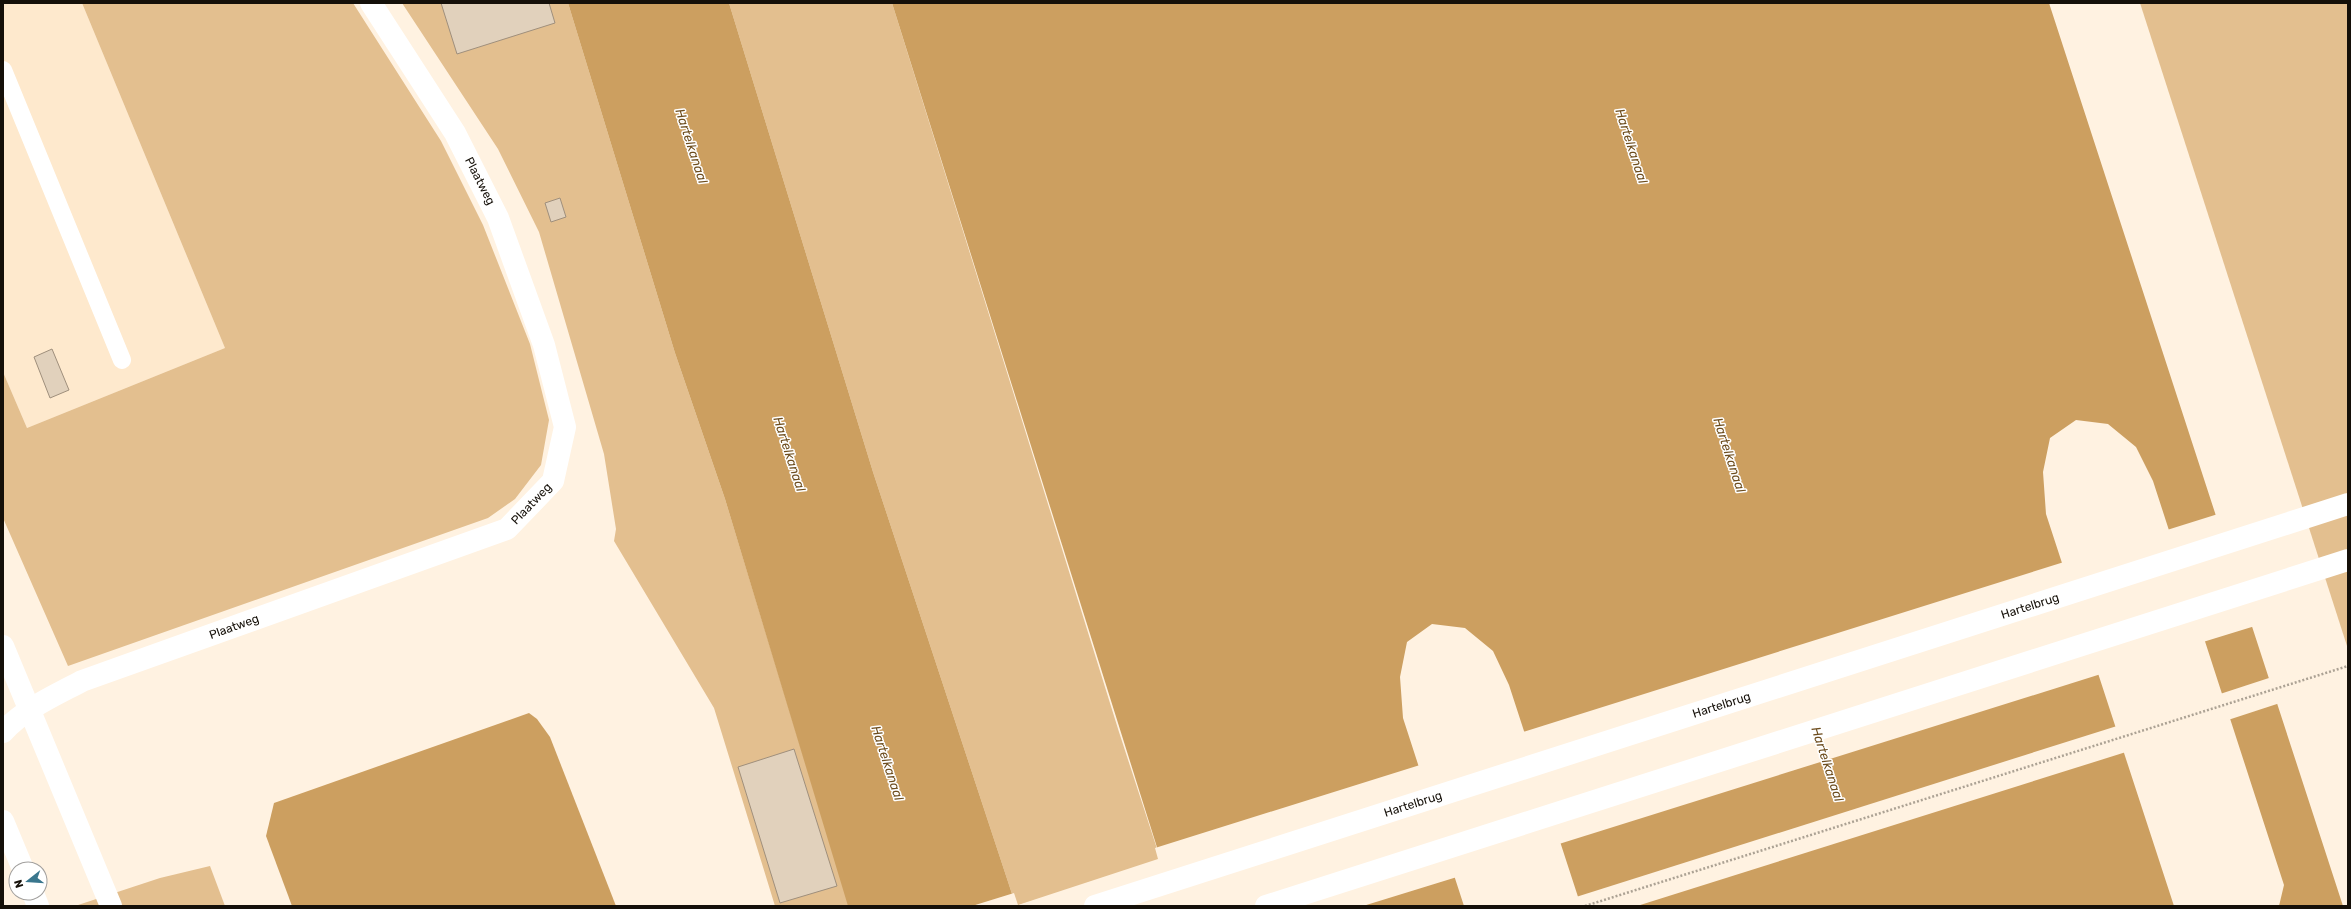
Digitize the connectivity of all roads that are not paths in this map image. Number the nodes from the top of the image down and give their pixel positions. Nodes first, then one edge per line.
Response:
1 (371, 3) edge
2 (3, 70) edge
3 (122, 360) dead end
4 (2348, 504) edge
5 (2348, 560) edge
6 (3, 646) edge
7 (3, 732) edge
8 (3, 821) edge
9 (20, 861) edge
10 (111, 906) edge
11 (1095, 906) edge
12 (1266, 906) edge

1 - 7 main road, Plaatweg
2 - 3 lane
4 - 11 main road, Hartelbrug
5 - 12 main road
6 - 10 main road
8 - 9 main road

